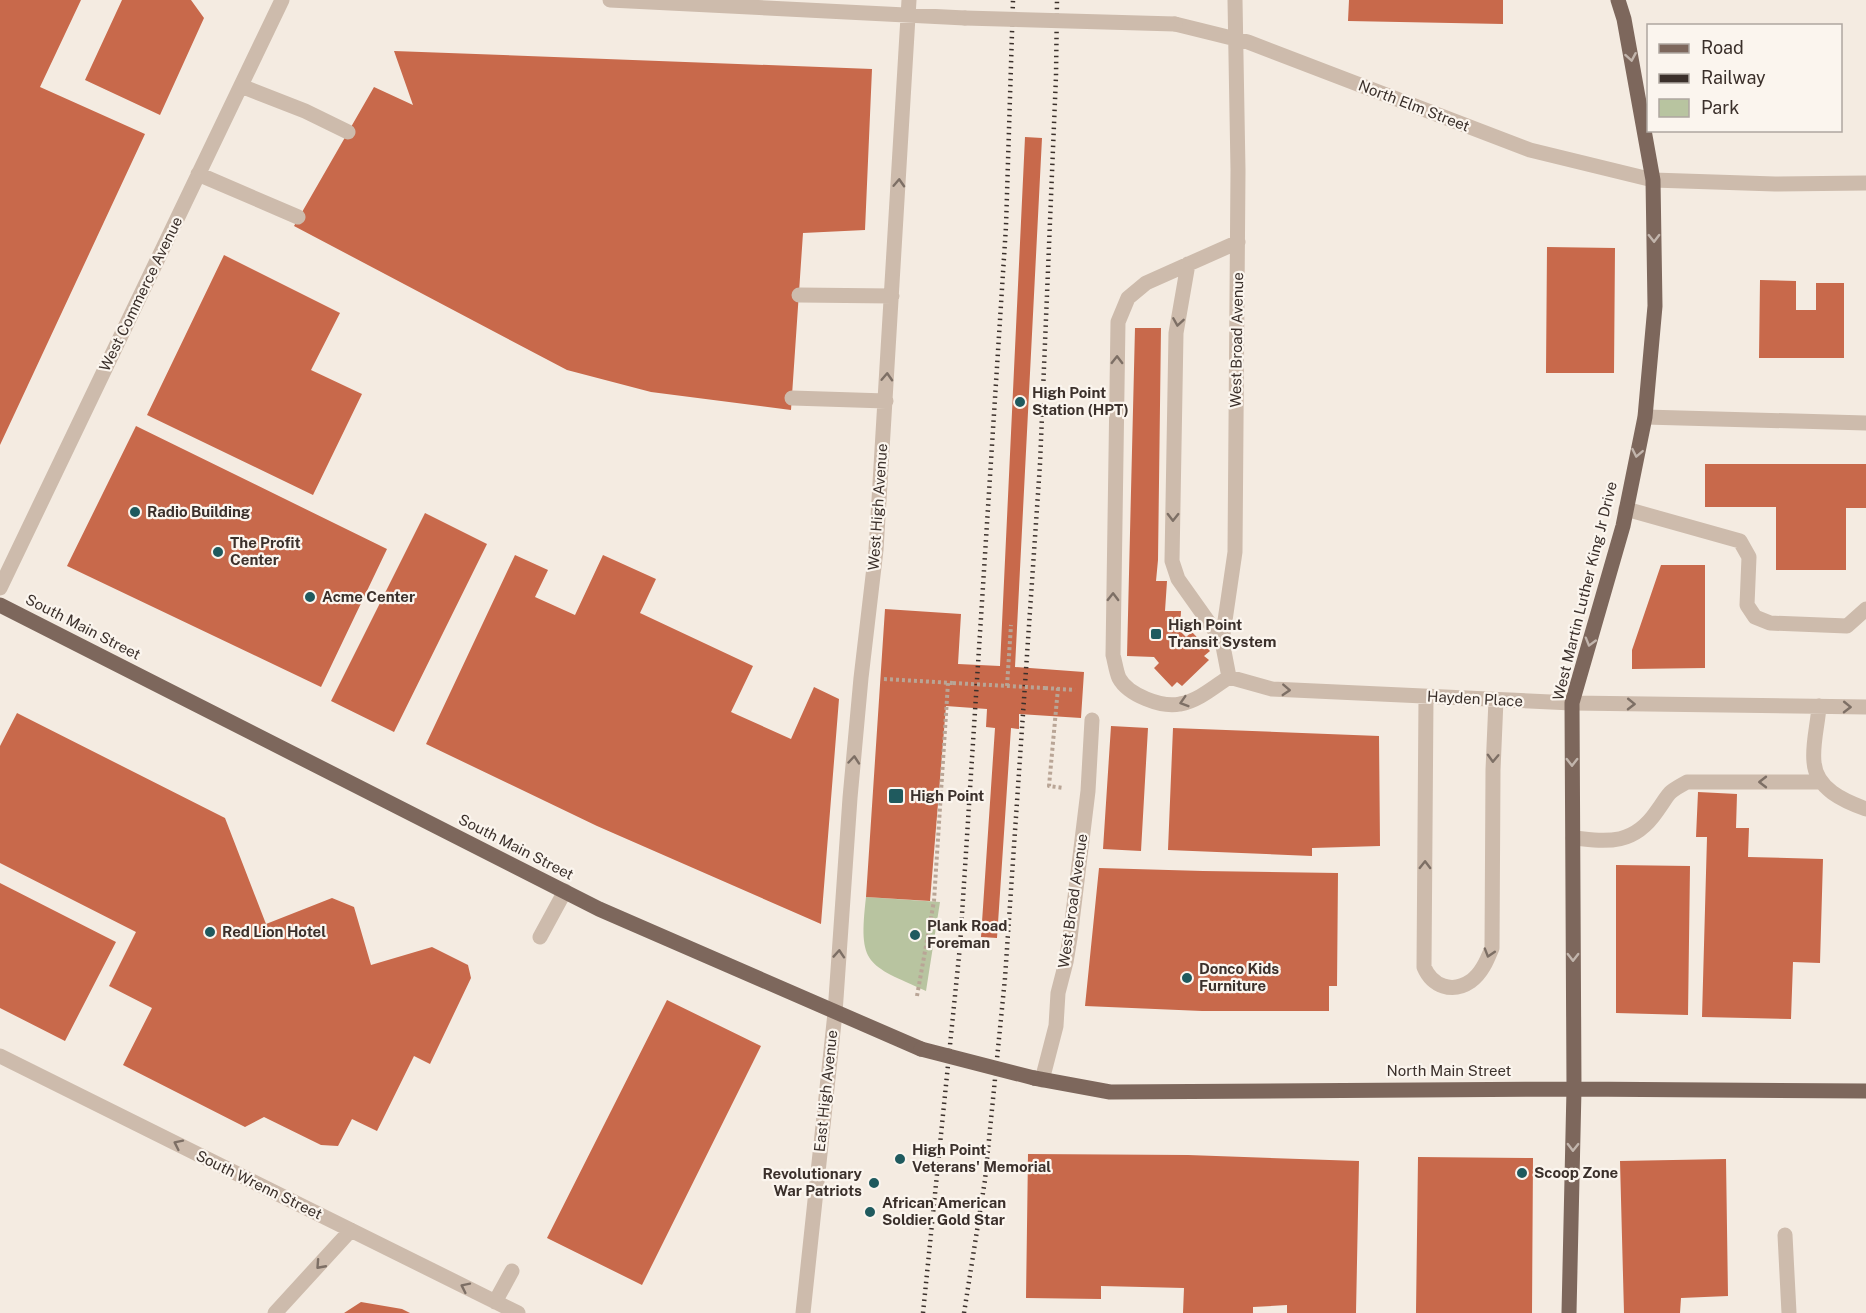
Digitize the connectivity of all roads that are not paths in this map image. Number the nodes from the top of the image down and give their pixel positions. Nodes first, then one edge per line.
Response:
1 (282, 0) edge
2 (610, 0) edge
3 (1235, 0) edge
4 (1618, 0) edge
5 (908, 7) edge
6 (1235, 38) junction
7 (241, 86) junction
8 (348, 132) dead end
9 (198, 174) junction
10 (1653, 180) junction
11 (1866, 183) edge
12 (298, 217) dead end
13 (1238, 242) junction
14 (1188, 264) junction
15 (799, 295) dead end
16 (892, 296) junction
17 (792, 398) dead end
18 (886, 401) junction
19 (1644, 417) junction
20 (1866, 423) edge
21 (1626, 509) junction
22 (0, 588) edge
23 (0, 605) edge
24 (1866, 609) edge
25 (1222, 641) junction
26 (1229, 678) junction
27 (1426, 697) junction
28 (1496, 700) junction
29 (1572, 704) junction
30 (1819, 706) junction
31 (1866, 707) edge
32 (1092, 720) dead end
33 (1822, 782) junction
34 (1866, 808) edge
35 (1573, 838) junction
36 (565, 891) junction
37 (540, 937) dead end
38 (835, 1013) junction
39 (0, 1056) edge
40 (1038, 1079) junction
41 (1574, 1089) junction
42 (1866, 1091) edge
43 (351, 1230) junction
44 (1785, 1235) dead end
45 (512, 1270) dead end
46 (495, 1302) junction
47 (275, 1313) edge
48 (518, 1313) edge
49 (803, 1313) edge
50 (1569, 1313) edge
51 (1789, 1313) edge

1 - 7 street, West Commerce Avenue
2 - 5 street, North Elm Street
3 - 6 street, West Broad Avenue
4 -> 10 main road, West Martin Luther King Jr Drive
5 - 6 street, North Elm Street, bridge
16 -> 5 street, West High Avenue
6 - 10 street, North Elm Street
6 - 13 street, West Broad Avenue
7 - 8 street
7 - 9 street, West Commerce Avenue
9 - 12 street
9 - 22 street, West Commerce Avenue
10 - 11 street, North Elm Street
10 -> 19 main road, West Martin Luther King Jr Drive
13 - 14 street
13 - 25 street, West Broad Avenue
14 -> 25 street
26 -> 14 street
15 - 16 street
18 -> 16 street, West High Avenue
17 - 18 street
38 -> 18 street, West High Avenue
19 - 20 street
19 -> 21 main road, West Martin Luther King Jr Drive
21 - 24 street
21 -> 29 main road, West Martin Luther King Jr Drive
23 - 36 main road, South Main Street
25 - 26 street, West Broad Avenue
26 -> 27 street, Hayden Place
27 - 28 street, Hayden Place
28 -> 27 street
28 - 29 street, Hayden Place
29 -> 30 street, Hayden Place
29 -> 35 main road, West Martin Luther King Jr Drive
30 -> 31 street, Hayden Place
30 - 33 street
32 - 40 street, West Broad Avenue
33 - 34 street
33 -> 35 street
35 -> 41 main road, West Martin Luther King Jr Drive
36 - 37 street
36 - 38 main road, South Main Street
38 - 40 main road, South Main Street, bridge
38 - 49 street, East High Avenue
43 -> 39 street, South Wrenn Street
40 - 41 main road, North Main Street
41 - 42 main road, North Main Street
41 -> 50 main road, West Martin Luther King Jr Drive
46 -> 43 street, South Wrenn Street
43 -> 47 street
44 - 51 street
45 - 46 street
46 - 48 street, South Wrenn Street

